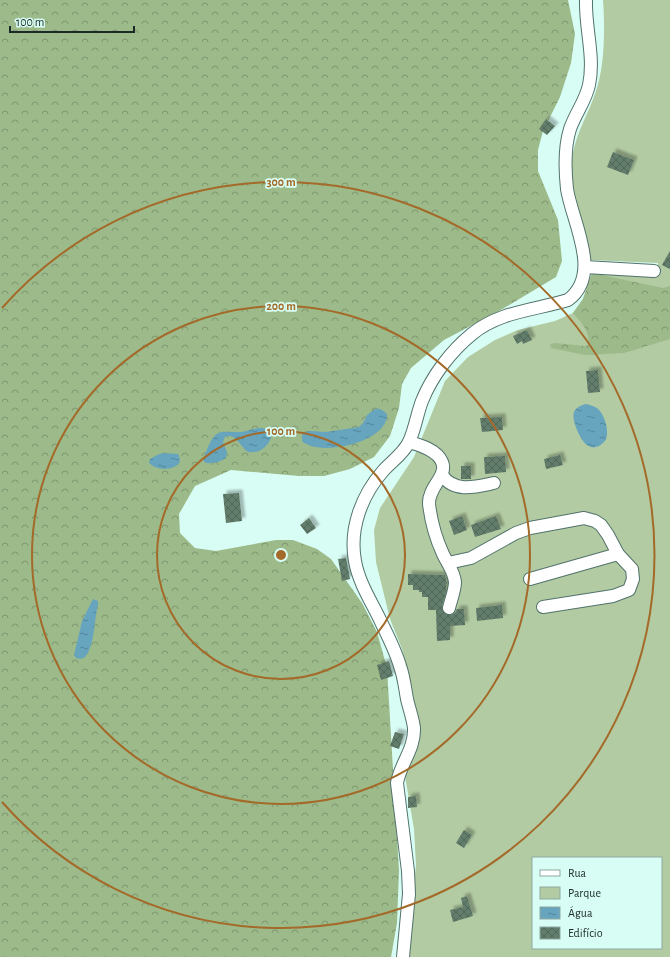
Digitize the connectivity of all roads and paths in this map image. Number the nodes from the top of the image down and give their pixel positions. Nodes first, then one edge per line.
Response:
1 (586, 0) edge
2 (585, 267) junction
3 (654, 271) dead end
4 (409, 442) junction
5 (442, 475) junction
6 (494, 482) dead end
7 (618, 554) junction
8 (448, 563) junction
9 (530, 579) dead end
10 (542, 607) dead end
11 (449, 608) dead end
12 (403, 957) edge

1 - 2 street
2 - 3 street
2 - 4 street
4 - 5 street
4 - 12 street
5 - 6 street
5 - 8 street
7 - 8 street
7 - 9 street
7 - 10 street
8 - 11 street

